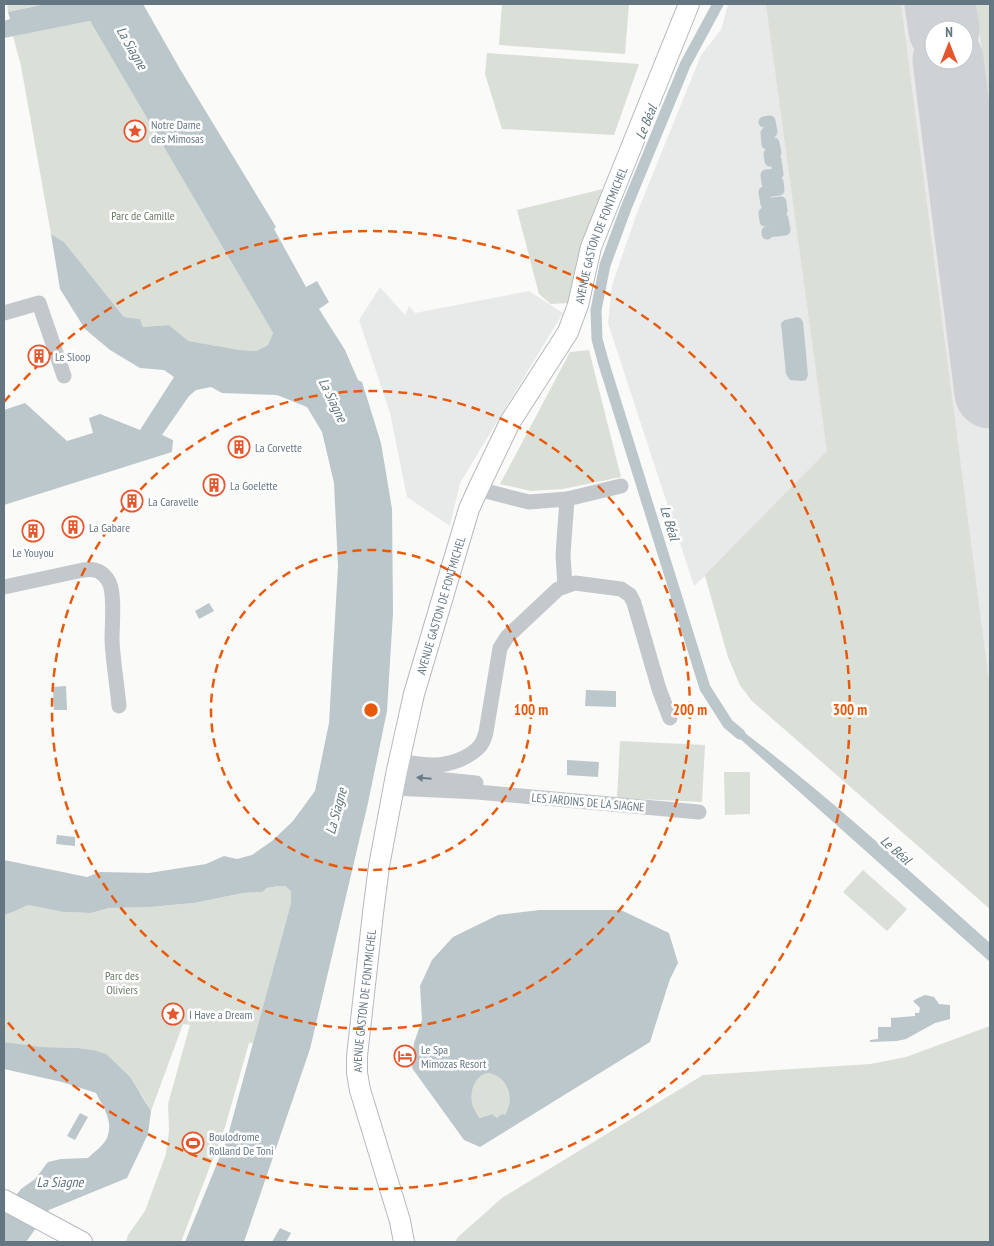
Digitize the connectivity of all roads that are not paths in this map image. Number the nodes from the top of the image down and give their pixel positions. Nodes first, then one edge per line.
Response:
1 (689, 4) edge
2 (4, 312) edge
3 (64, 376) dead end
4 (621, 486) dead end
5 (478, 489) junction
6 (567, 499) junction
7 (565, 586) junction
8 (4, 588) edge
9 (119, 706) dead end
10 (670, 718) dead end
11 (396, 774) junction
12 (700, 812) dead end
13 (4, 1200) edge
14 (82, 1242) edge
15 (404, 1242) edge

1 - 5 main road, AVENUE GASTON DE FONTMICHEL
2 - 3 street
4 - 6 street
5 - 6 street
5 - 11 main road, AVENUE GASTON DE FONTMICHEL
6 - 7 street
7 - 10 street
7 - 11 street
8 - 9 street
12 -> 11 street, LES JARDINS DE LA SIAGNE
11 - 15 main road, AVENUE GASTON DE FONTMICHEL
13 - 14 main road

